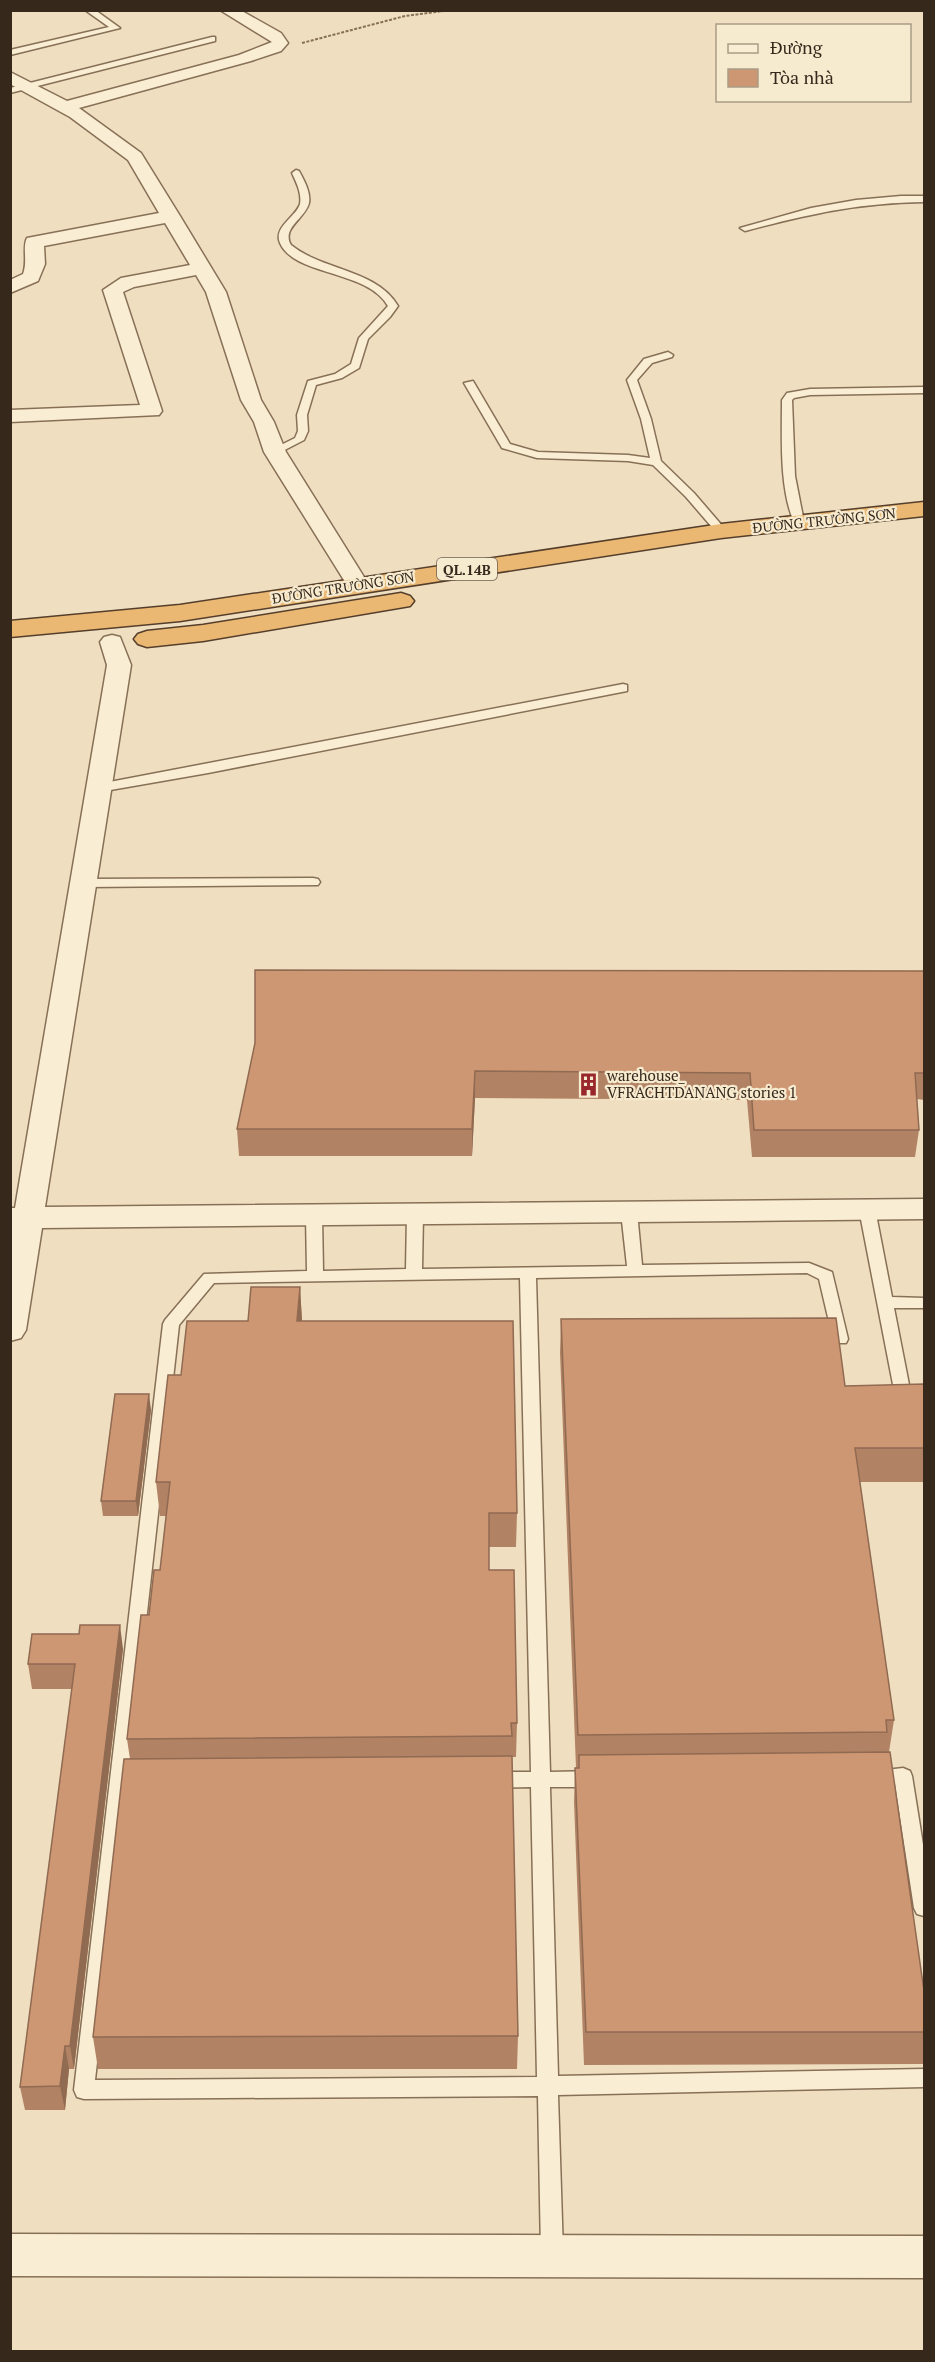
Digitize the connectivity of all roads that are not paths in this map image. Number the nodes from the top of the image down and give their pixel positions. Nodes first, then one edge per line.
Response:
1 (89, 10) edge
2 (227, 10) edge
3 (212, 39) dead end
4 (11, 53) edge
5 (10, 77) edge
6 (19, 89) edge
7 (64, 107) junction
8 (296, 173) dead end
9 (924, 199) edge
10 (171, 216) junction
11 (745, 228) dead end
12 (202, 268) junction
13 (10, 287) edge
14 (668, 355) dead end
15 (469, 383) dead end
16 (924, 390) edge
17 (10, 416) edge
18 (275, 452) junction
19 (656, 462) junction
20 (924, 509) edge
21 (800, 522) junction
22 (721, 531) junction
23 (924, 532) edge
24 (358, 585) junction
25 (10, 629) edge
26 (112, 642) junction
27 (10, 651) edge
28 (624, 688) dead end
29 (99, 788) junction
30 (313, 882) dead end
31 (85, 883) junction
32 (867, 1209) junction
33 (924, 1209) edge
34 (629, 1212) junction
35 (415, 1215) junction
36 (314, 1216) junction
37 (20, 1218) edge
38 (635, 1271) junction
39 (528, 1273) junction
40 (414, 1274) junction
41 (315, 1276) junction
42 (885, 1302) junction
43 (924, 1303) edge
44 (10, 1330) edge
45 (840, 1339) edge
46 (904, 1400) edge
47 (856, 1777) edge
48 (610, 1779) edge
49 (470, 1780) edge
50 (540, 1780) junction
51 (119, 1783) junction
52 (142, 1783) edge
53 (924, 1908) edge
54 (924, 2078) edge
55 (548, 2086) junction
56 (10, 2255) edge
57 (552, 2257) junction
58 (924, 2257) edge

1 - 4 lane
2 - 7 street
3 - 6 lane
5 - 6 street
6 - 7 street
7 - 10 street
8 - 18 lane
9 - 11 lane
10 - 12 street
10 - 13 street
12 - 17 street
12 - 18 street
14 - 19 lane
15 - 19 lane
16 - 21 lane
18 - 24 street
19 - 22 lane
20 - 21 highway, ĐƯỜNG TRƯỜNG SƠN / QL.14B
21 - 22 highway, ĐƯỜNG TRƯỜNG SƠN / QL.14B
22 - 24 highway, ĐƯỜNG TRƯỜNG SƠN / QL.14B
23 - 26 highway, ĐƯỜNG TRƯỜNG SƠN / QL.14B
24 - 25 highway, ĐƯỜNG TRƯỜNG SƠN / QL.14B
26 - 27 highway, ĐƯỜNG TRƯỜNG SƠN / QL.14B
26 - 29 street
28 - 29 lane
29 - 31 street
30 - 31 lane
31 - 37 street
32 - 33 street
32 - 34 street
32 - 42 lane
34 - 35 street
34 - 38 lane
35 - 36 street
35 - 40 lane
36 - 37 street
36 - 41 lane
37 - 44 street
38 - 39 lane
38 - 45 lane
39 - 40 lane
39 - 50 lane
40 - 41 lane
41 - 51 lane
42 - 43 lane
42 - 46 lane
47 - 53 lane
48 - 50 lane
49 - 50 lane
50 - 55 lane
51 - 52 lane
51 - 55 lane
54 - 55 lane
55 - 57 lane
56 - 57 street
57 - 58 street

